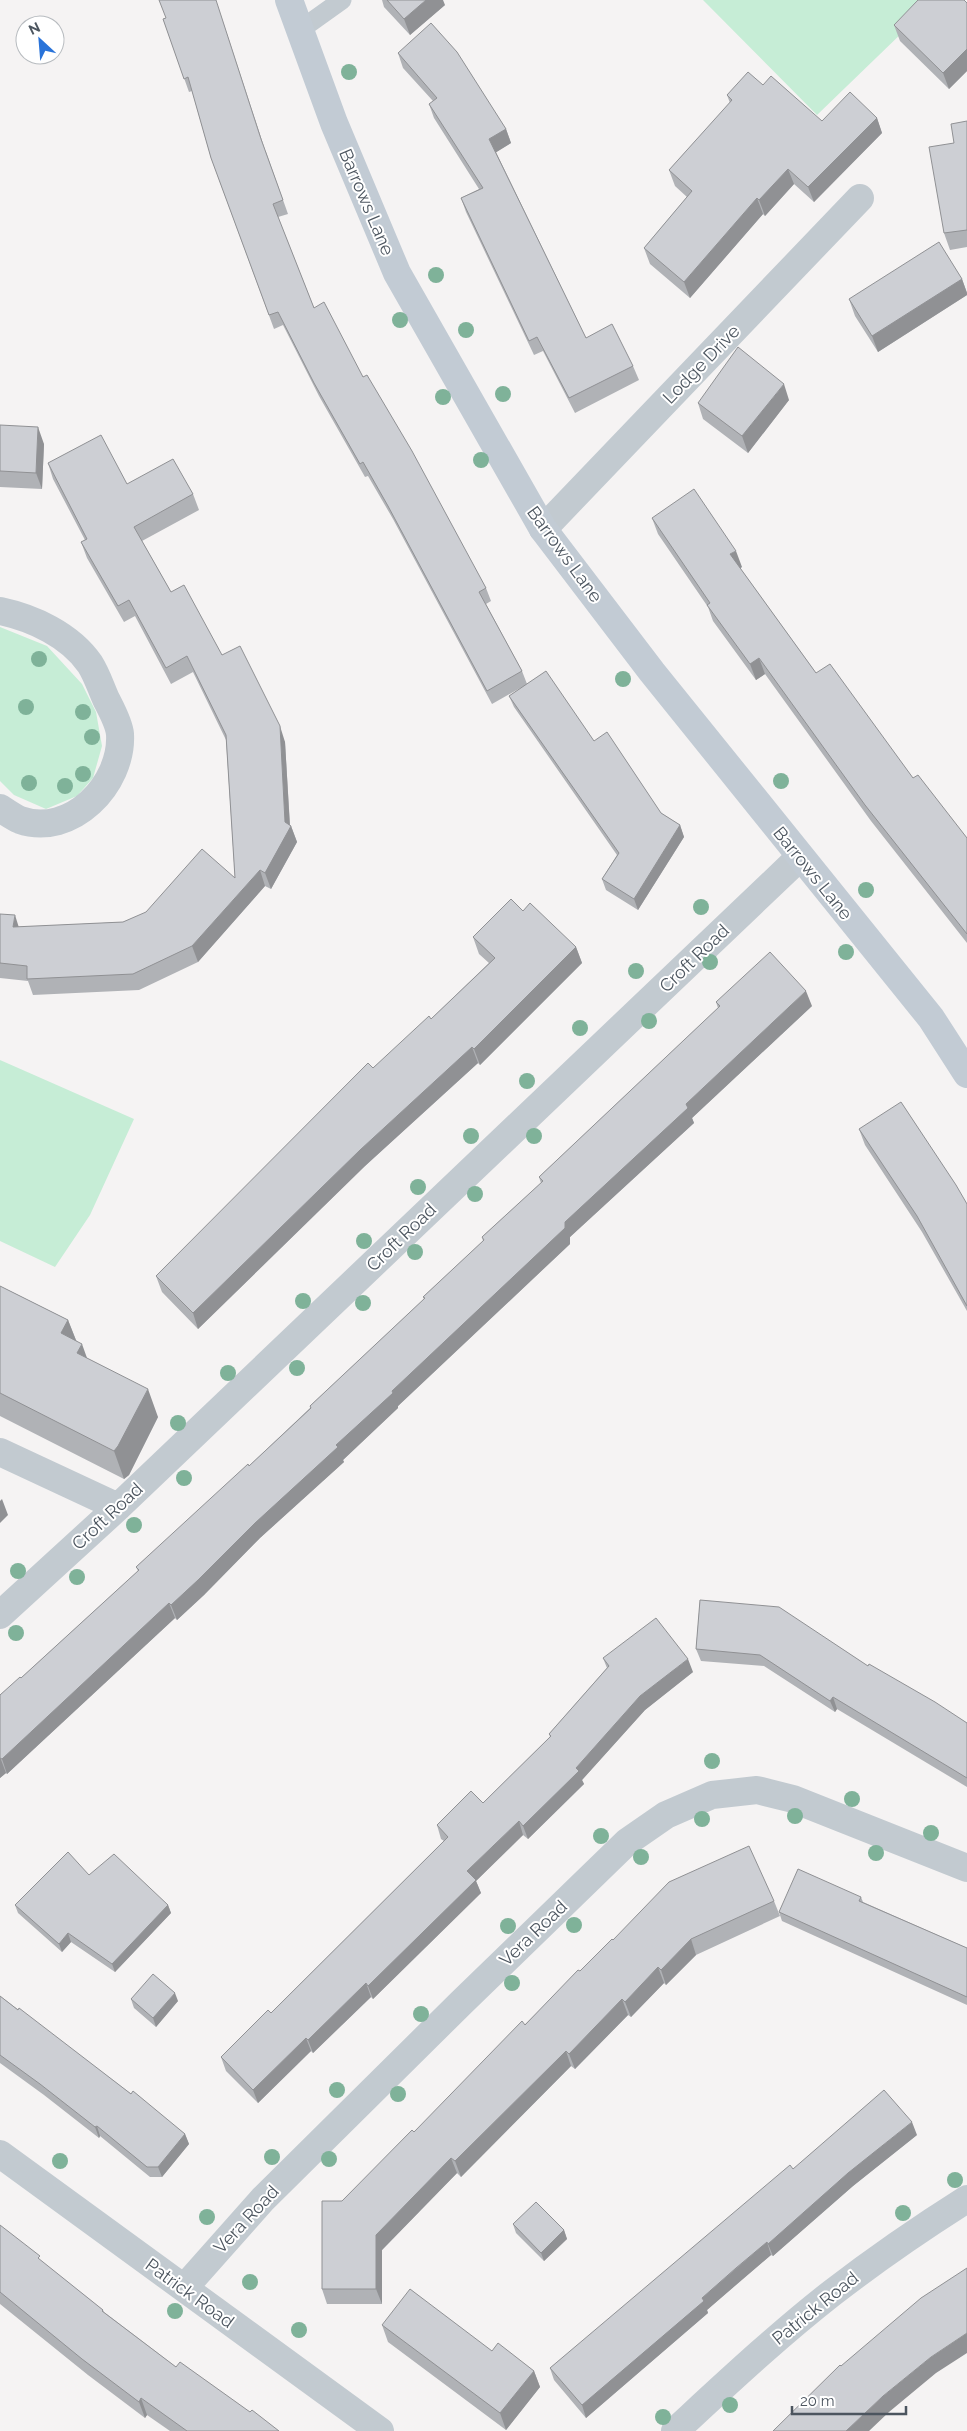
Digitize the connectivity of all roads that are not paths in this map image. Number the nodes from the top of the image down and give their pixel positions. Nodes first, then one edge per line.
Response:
1 (289, 0) edge
2 (342, 0) edge
3 (300, 30) junction
4 (860, 198) dead end
5 (543, 529) junction
6 (0, 611) edge
7 (0, 808) edge
8 (800, 857) junction
9 (931, 1018) junction
10 (967, 1050) edge
11 (967, 1074) edge
12 (0, 1452) edge
13 (118, 1507) junction
14 (0, 1615) edge
15 (967, 1868) edge
16 (0, 2154) edge
17 (967, 2199) edge
18 (184, 2288) junction
19 (380, 2431) edge
20 (675, 2431) edge

1 - 3 street, Barrows Lane
2 - 3 lane
3 - 5 street, Barrows Lane
4 - 5 street, Lodge Drive
5 - 8 street, Barrows Lane
6 - 7 street
8 - 9 street, Barrows Lane
8 - 13 street, Croft Road
9 - 10 street, Barrows Lane
9 - 11 street, Barrows Lane
12 - 13 street
13 - 14 street, Croft Road
15 - 18 street, Vera Road
16 - 18 street, Patrick Road
17 - 20 street, Patrick Road
18 - 19 street, Patrick Road

